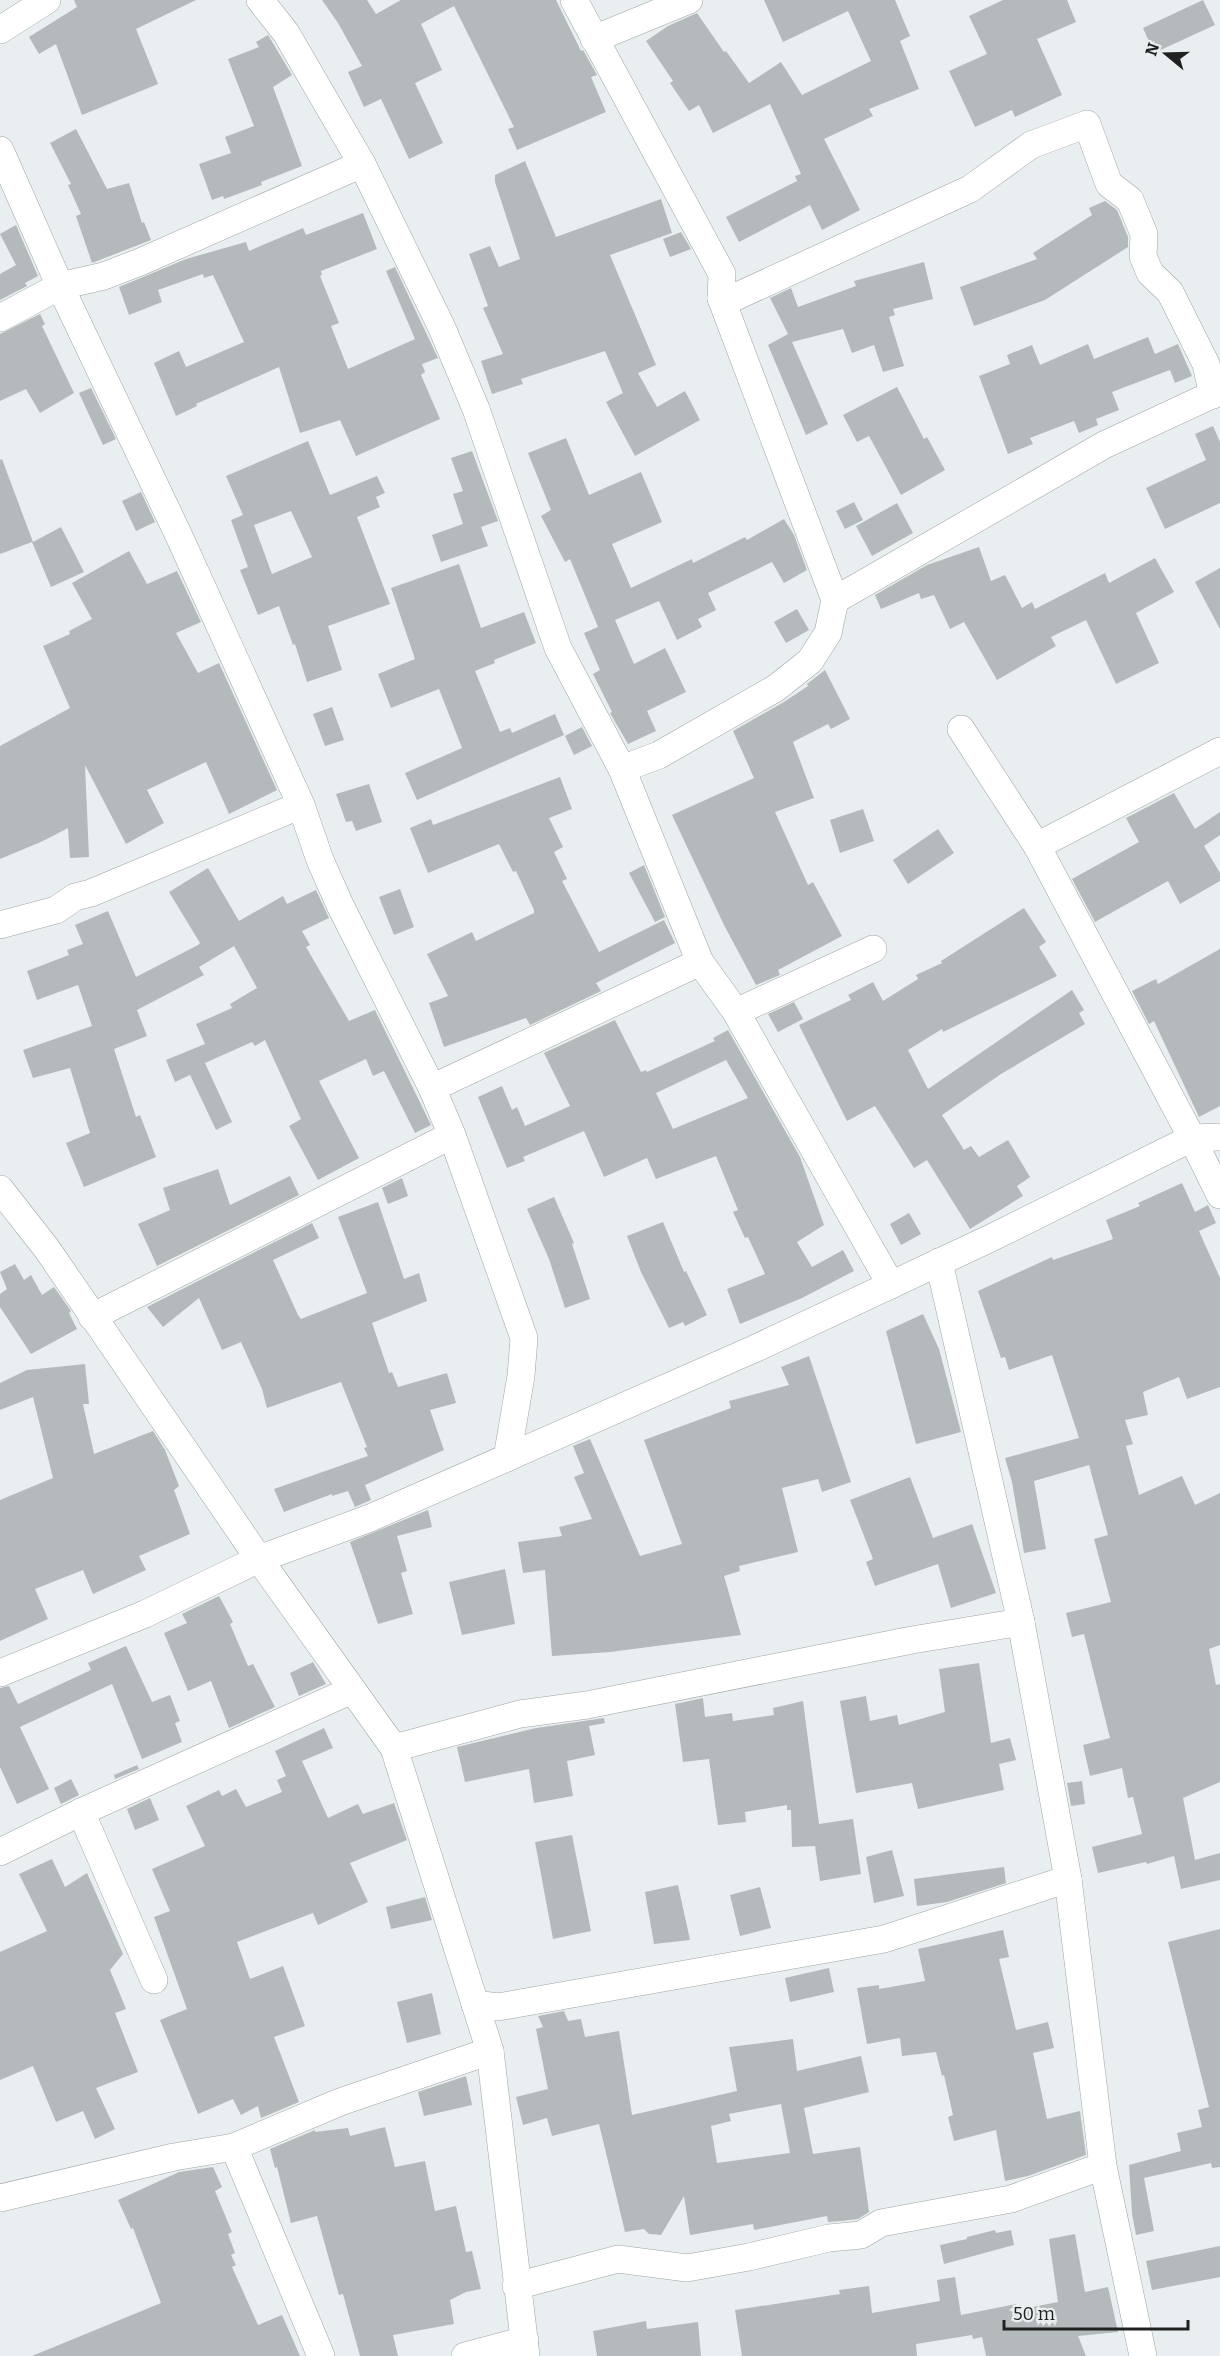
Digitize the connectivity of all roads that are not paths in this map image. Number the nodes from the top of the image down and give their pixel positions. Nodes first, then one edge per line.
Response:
1 (47, 0) edge
2 (260, 0) edge
3 (574, 0) edge
4 (688, 0) edge
5 (0, 30) edge
6 (594, 39) junction
7 (0, 150) edge
8 (362, 164) junction
9 (60, 286) junction
10 (721, 298) junction
11 (0, 318) edge
12 (1217, 393) edge
13 (835, 600) junction
14 (961, 729) dead end
15 (1220, 751) edge
16 (622, 769) junction
17 (301, 805) junction
18 (1037, 846) junction
19 (0, 925) edge
20 (873, 950) dead end
21 (700, 962) junction
22 (736, 1012) junction
23 (432, 1088) junction
24 (452, 1136) junction
25 (1220, 1137) edge
26 (1192, 1138) junction
27 (0, 1189) edge
28 (1220, 1195) edge
29 (939, 1262) junction
30 (891, 1285) junction
31 (92, 1317) junction
32 (507, 1458) junction
33 (259, 1559) junction
34 (1021, 1622) junction
35 (0, 1673) edge
36 (352, 1690) junction
37 (394, 1748) junction
38 (81, 1812) junction
39 (0, 1852) edge
40 (1068, 1879) junction
41 (154, 1980) dead end
42 (475, 2004) junction
43 (490, 2051) junction
44 (234, 2147) junction
45 (1102, 2166) junction
46 (0, 2198) edge
47 (516, 2286) junction
48 (525, 2348) edge
49 (321, 2356) edge
50 (465, 2356) edge
51 (1143, 2356) edge

1 - 5 street
2 - 8 street
3 - 6 street
4 - 6 street
6 - 10 street
7 - 9 street
8 - 9 street
8 - 16 street
9 - 11 street
9 - 17 street
10 - 12 street
10 - 13 street
12 - 13 street
13 - 16 street
14 - 18 street
15 - 18 street
16 - 21 street
17 - 19 street
17 - 23 street
18 - 26 street
20 - 22 street
21 - 22 street
21 - 23 street
22 - 30 street
23 - 24 street
24 - 31 street
24 - 32 street
25 - 26 street
26 - 28 street
26 - 29 street
27 - 31 street
29 - 30 street
29 - 34 street
30 - 32 street
31 - 33 street
32 - 33 street
33 - 35 street
33 - 36 street
34 - 37 street
34 - 40 street
36 - 37 street
36 - 38 street
37 - 42 street
38 - 39 street
38 - 41 street
40 - 42 street
40 - 45 street
42 - 43 street
43 - 44 street
43 - 47 street
44 - 46 street
44 - 49 street
45 - 47 street
45 - 51 street
47 - 48 street
48 - 50 street

